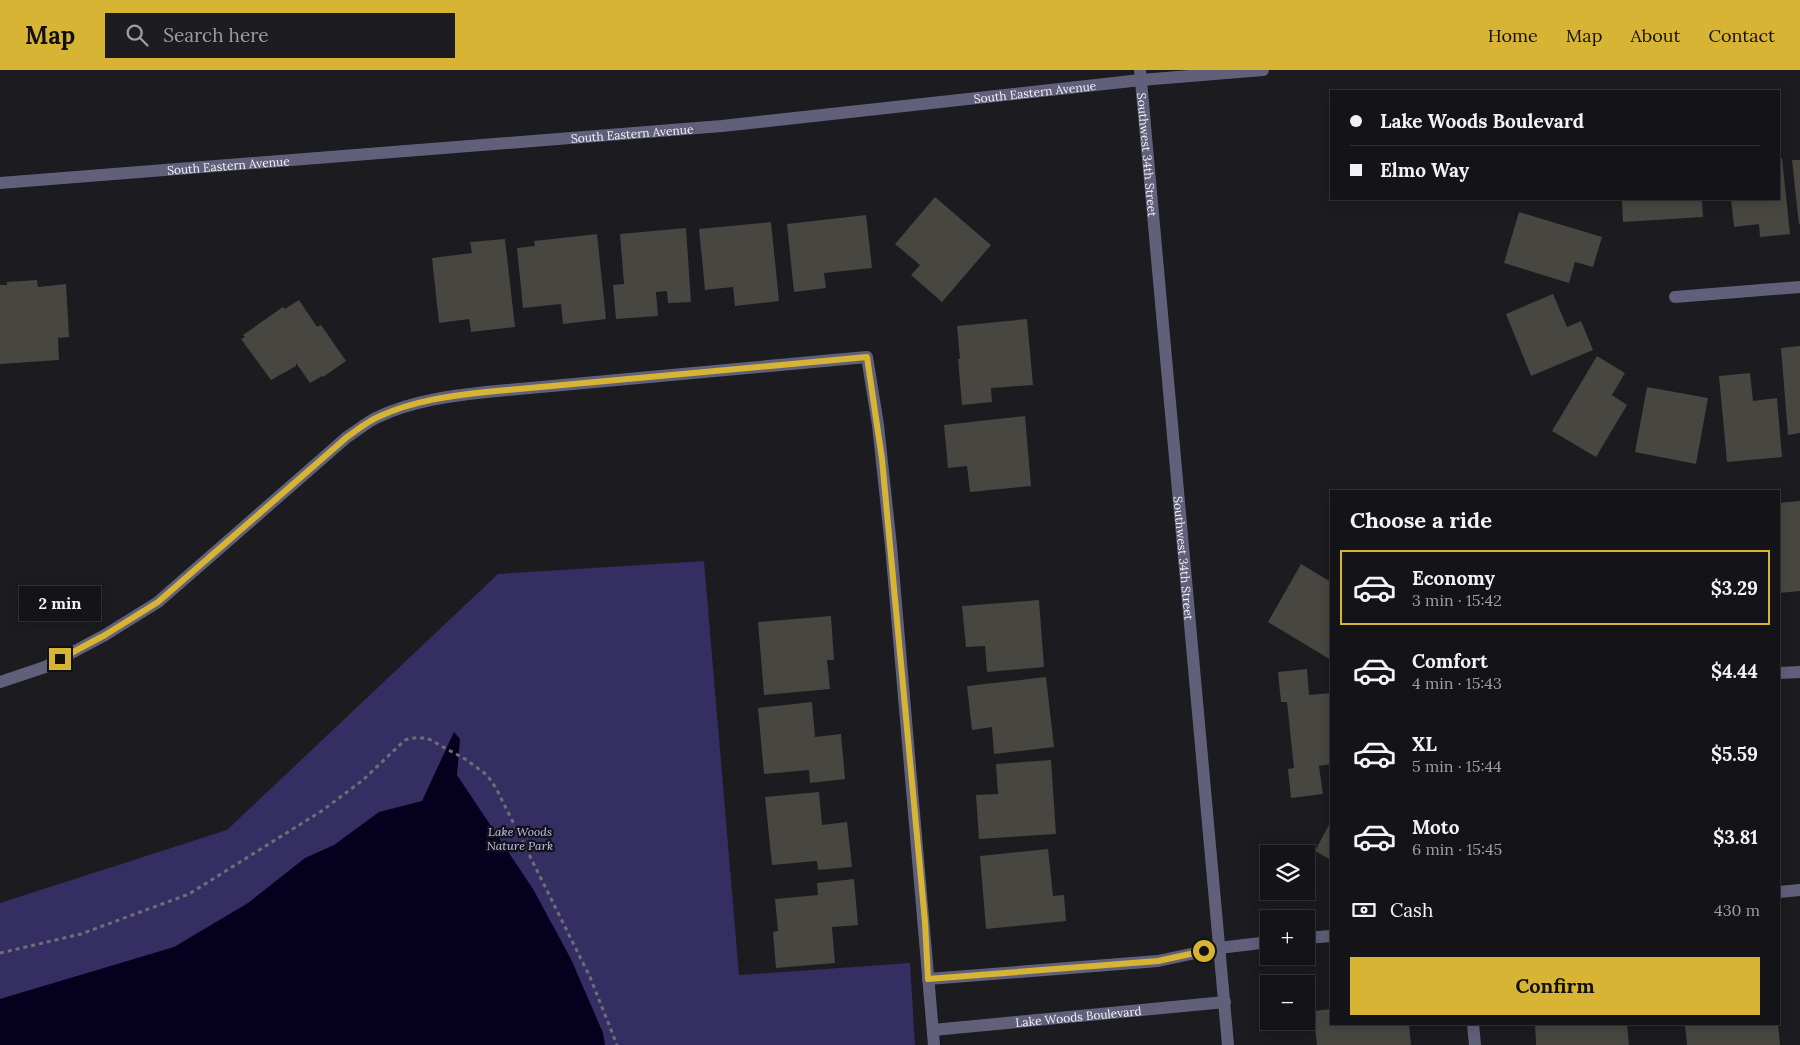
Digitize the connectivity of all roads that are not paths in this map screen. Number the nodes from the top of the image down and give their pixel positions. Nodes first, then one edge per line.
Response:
1 (1263, 70) edge
2 (1141, 75) edge
3 (0, 183) edge
4 (1800, 287) edge
5 (1675, 297) dead end
6 (1800, 672) edge
7 (1780, 673) edge
8 (0, 682) edge
9 (1800, 890) edge
10 (1780, 892) edge
11 (1330, 936) edge
12 (1315, 937) edge
13 (1260, 943) edge
14 (1219, 948) junction
15 (928, 979) junction
16 (1224, 1002) junction
17 (1473, 1025) edge
18 (933, 1030) junction
19 (934, 1045) edge
20 (1228, 1045) edge
21 (1475, 1045) edge

1 - 2 street, South Eastern Avenue
2 - 3 street, South Eastern Avenue
2 - 14 street, Southwest 34th Street
4 - 5 street
6 - 7 street
8 - 15 street
9 - 10 street
11 - 12 street
13 - 14 street
14 - 15 street
14 - 16 street, Southwest 34th Street
15 - 18 street
16 - 18 street, Lake Woods Boulevard
16 - 20 street, Southwest 34th Street
17 - 21 street
18 - 19 street

